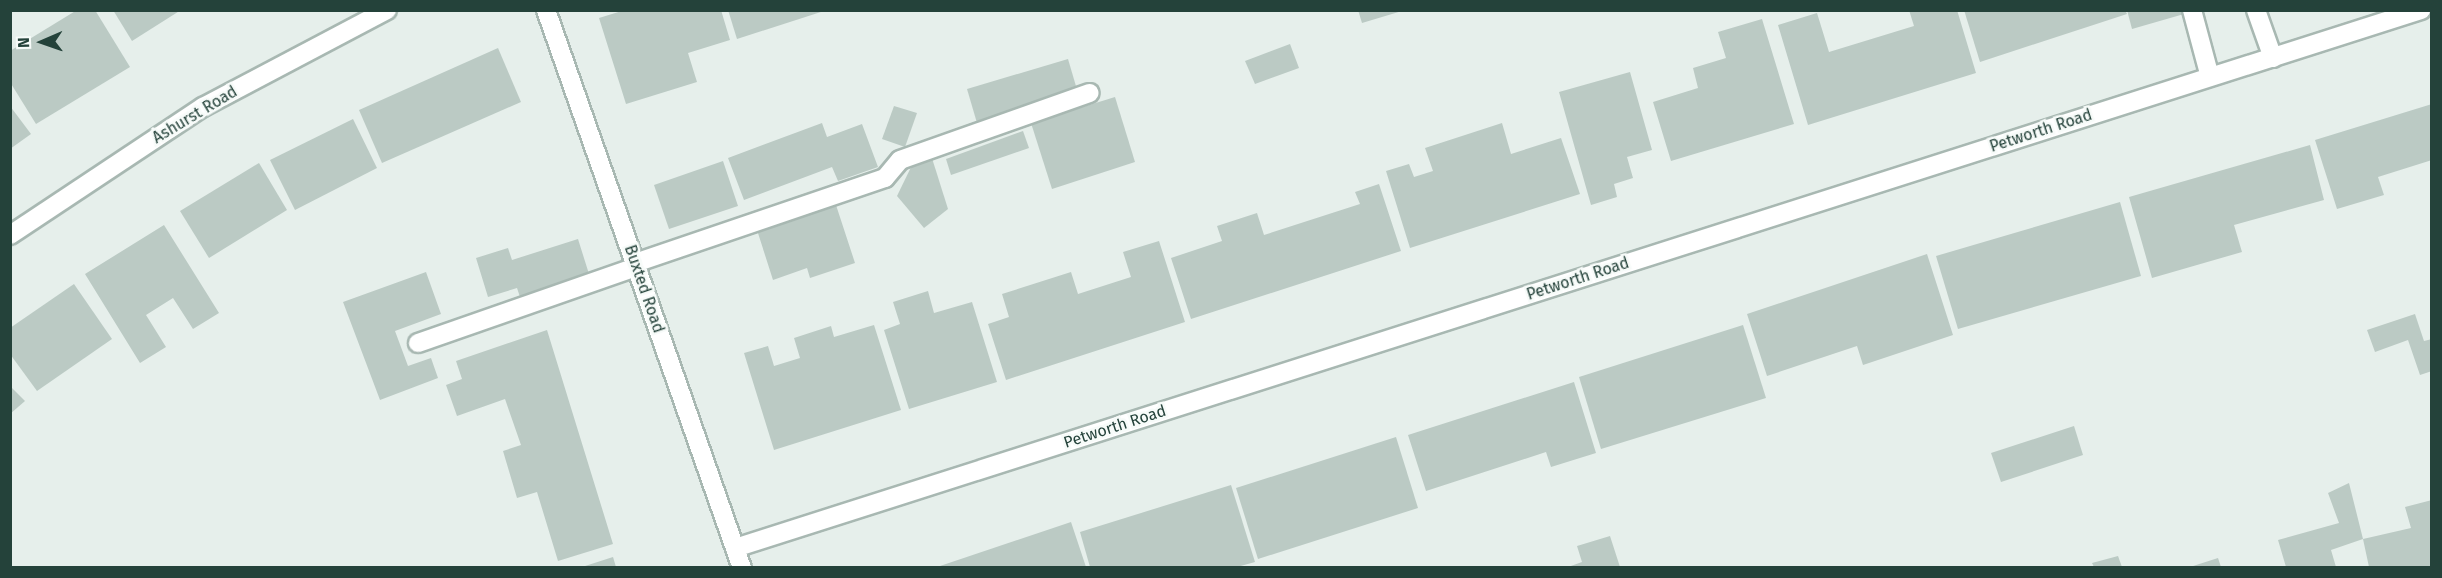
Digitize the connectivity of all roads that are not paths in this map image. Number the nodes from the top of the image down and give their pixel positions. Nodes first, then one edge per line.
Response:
1 (387, 10) edge
2 (546, 10) edge
3 (2192, 10) edge
4 (2256, 10) edge
5 (2421, 10) edge
6 (2273, 58) junction
7 (2210, 77) junction
8 (1089, 93) dead end
9 (10, 235) edge
10 (635, 265) junction
11 (418, 343) dead end
12 (735, 548) junction
13 (742, 567) edge

1 - 9 street, Ashurst Road
2 - 10 street, Buxted Road
3 - 7 street
4 - 6 street
5 - 6 street, Petworth Road
6 - 7 street, Petworth Road
7 - 12 street, Petworth Road
8 - 10 street
10 - 11 street
10 - 12 street, Buxted Road
12 - 13 street, Buxted Road

